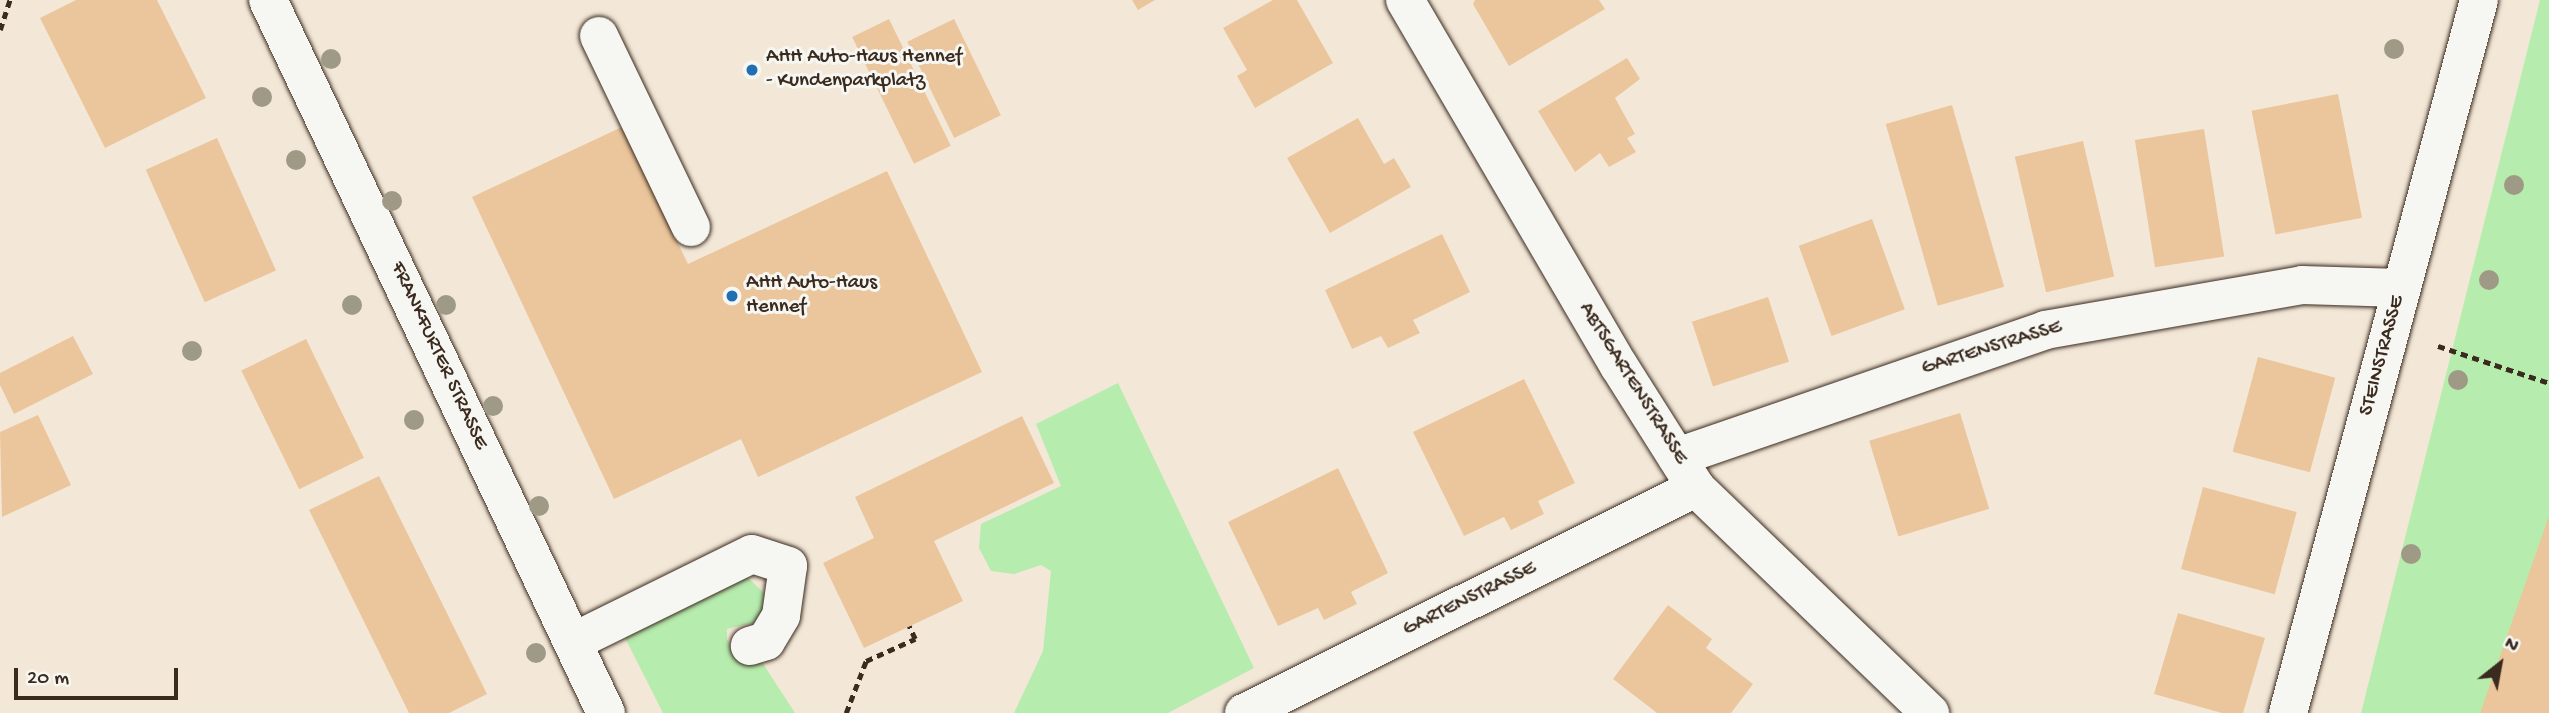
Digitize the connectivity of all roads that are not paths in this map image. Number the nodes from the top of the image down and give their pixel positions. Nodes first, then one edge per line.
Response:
1 (268, 0) edge
2 (1405, 0) edge
3 (2479, 0) edge
4 (599, 36) dead end
5 (691, 227) dead end
6 (2402, 288) junction
7 (1687, 472) junction
8 (573, 642) junction
9 (750, 646) dead end
10 (606, 713) edge
11 (1244, 713) edge
12 (1930, 713) edge
13 (2288, 713) edge

1 - 8 street, FRANKFURTER STRASSE
2 - 7 street, ABTSGARTENSTRASSE
3 - 6 street, STEINSTRASSE
4 - 5 street
6 - 7 street, GARTENSTRASSE
6 - 13 street, STEINSTRASSE
7 - 11 street, GARTENSTRASSE
7 - 12 street, ABTSGARTENSTRASSE
8 - 9 street
8 - 10 street, FRANKFURTER STRASSE

